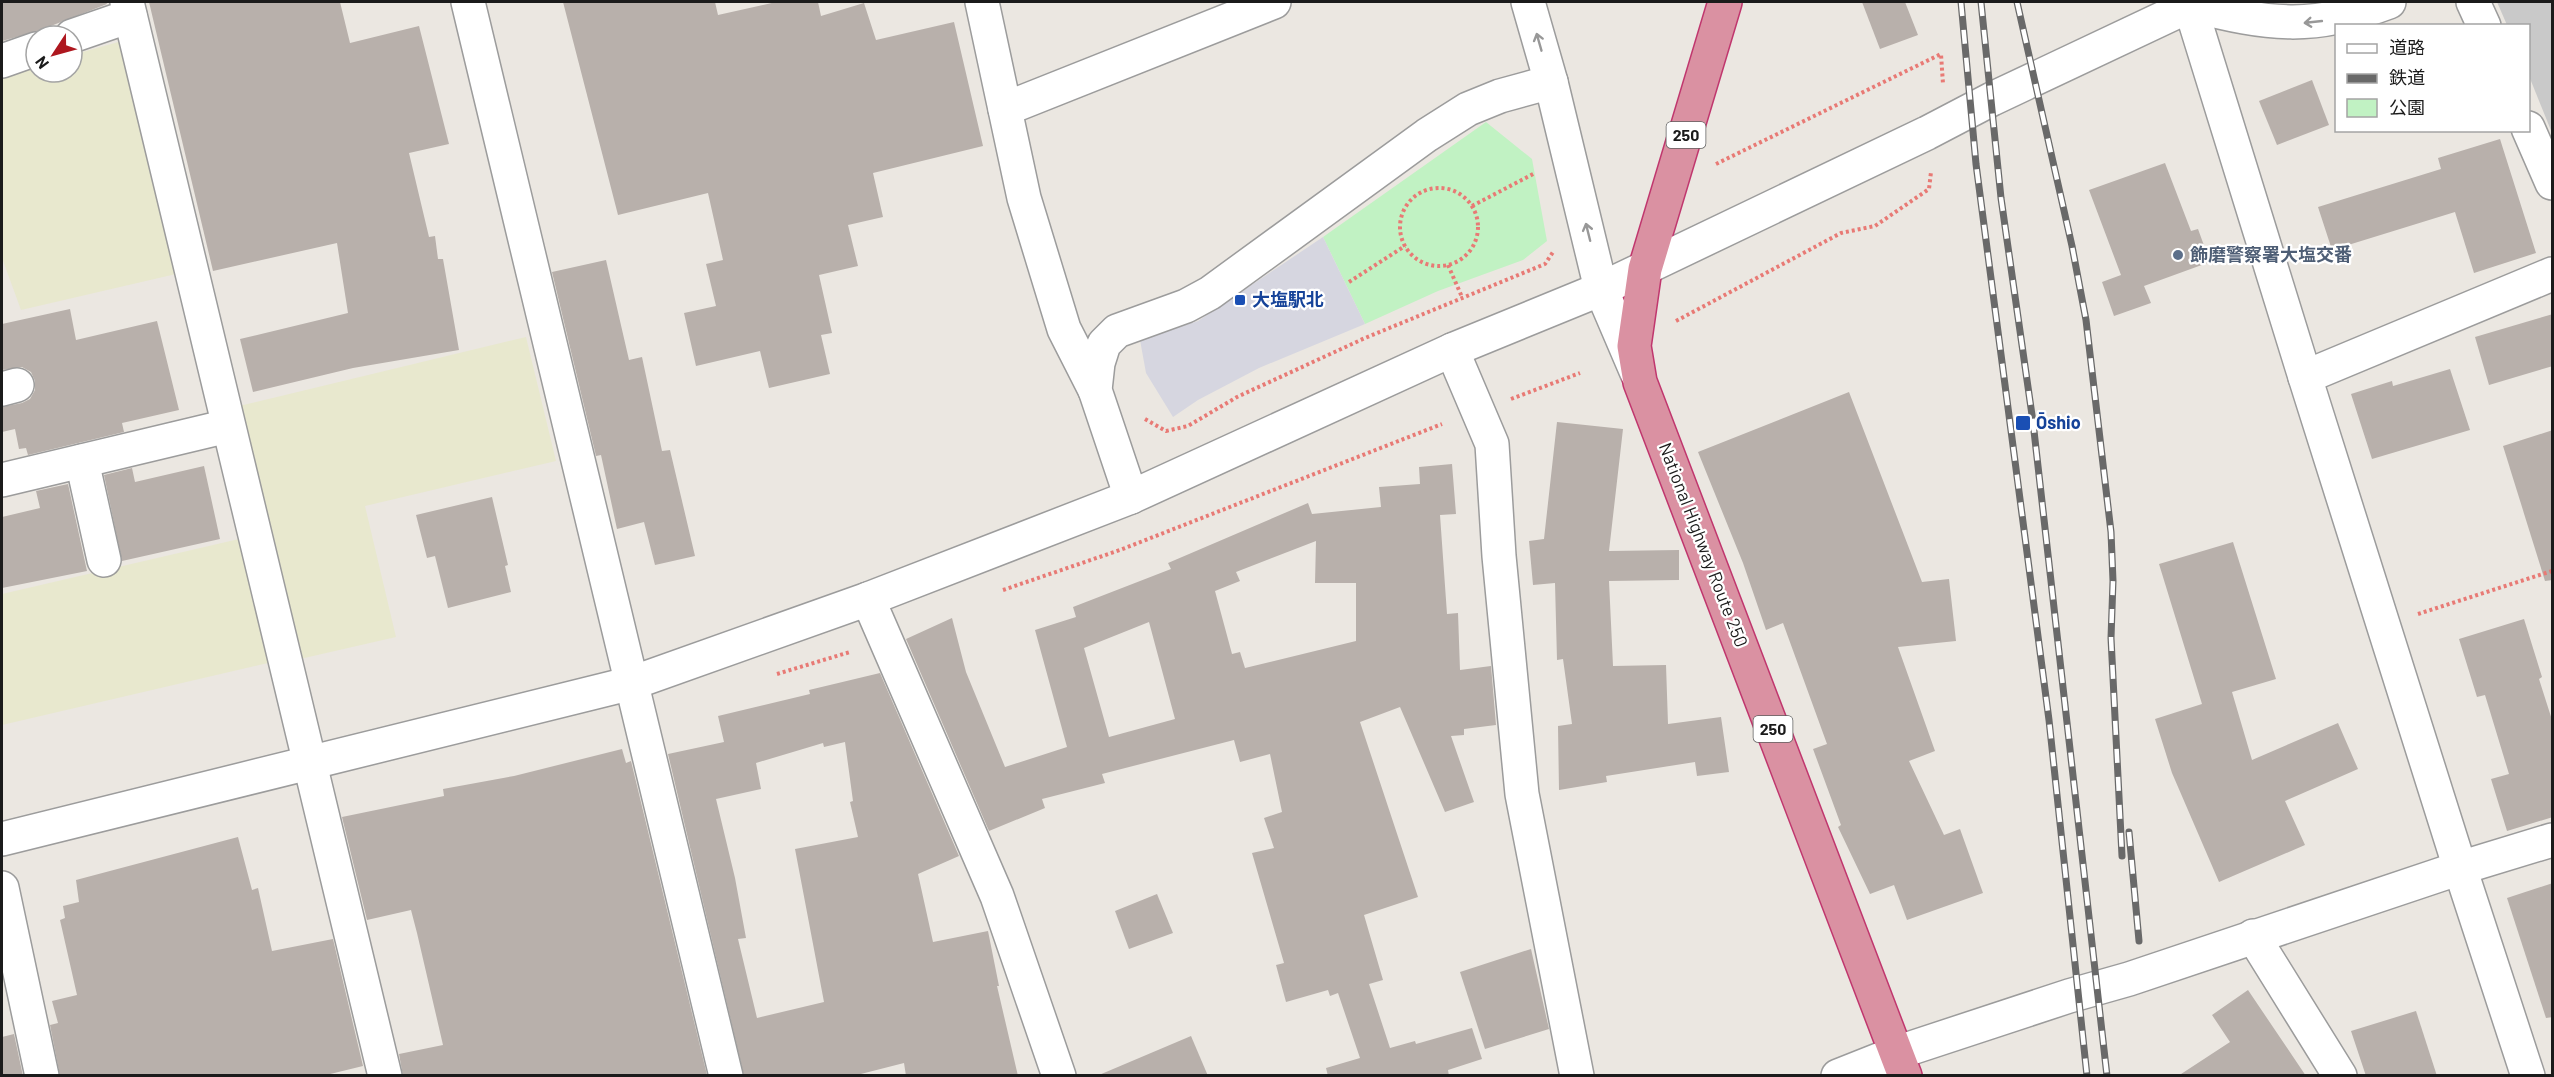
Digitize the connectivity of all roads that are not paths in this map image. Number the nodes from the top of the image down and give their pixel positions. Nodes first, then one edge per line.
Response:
1 (468, 2) edge
2 (982, 2) edge
3 (1274, 2) edge
4 (1528, 2) edge
5 (1725, 2) edge
6 (2389, 2) edge
7 (2473, 2) edge
8 (2191, 3) edge
9 (1238, 8) edge
10 (128, 9) edge
11 (2483, 24) edge
12 (84, 30) edge
13 (24, 53) edge
14 (2, 61) edge
15 (1551, 82) junction
16 (1005, 109) junction
17 (2530, 130) edge
18 (2553, 183) edge
19 (1645, 268) junction
20 (2553, 274) edge
21 (1601, 289) junction
22 (1452, 350) junction
23 (2304, 377) junction
24 (1641, 382) junction
25 (1099, 404) junction
26 (228, 426) junction
27 (82, 461) junction
28 (2, 480) edge
29 (1131, 497) junction
30 (104, 560) dead end
31 (868, 599) junction
32 (632, 683) junction
33 (309, 762) junction
34 (2, 839) edge
35 (2553, 840) edge
36 (2460, 868) junction
37 (2, 888) edge
38 (2253, 936) junction
39 (1900, 1064) edge
40 (42, 1076) edge
41 (385, 1076) edge
42 (726, 1076) edge
43 (1059, 1076) edge
44 (1577, 1076) edge
45 (1838, 1076) edge
46 (2340, 1076) edge
47 (2528, 1076) edge

1 - 32 street
2 - 16 street
3 - 9 street
15 -> 4 street
5 - 19 highway, National Highway Route 250 / 250
6 -> 8 street
7 - 11 street
8 - 19 street
8 - 23 street
9 - 16 street
10 - 12 street
10 - 26 street
13 - 14 street
21 -> 15 street
15 - 25 street
16 - 25 street
17 - 18 street
19 - 21 street
19 - 24 highway, National Highway Route 250 / 250
20 - 23 street
21 - 22 street
21 - 24 street
22 - 29 street
22 - 44 street
23 - 36 street
24 - 39 highway, National Highway Route 250 / 250
25 - 29 street
26 - 27 street
26 - 33 street
27 - 28 street
27 - 30 street
29 - 31 street
31 - 32 street
31 - 43 street
32 - 33 street
32 - 42 street
33 - 34 street
33 - 41 street
35 - 36 street
36 - 38 street
36 - 47 street
37 - 40 street
38 - 39 street
38 - 46 street
39 - 45 street

